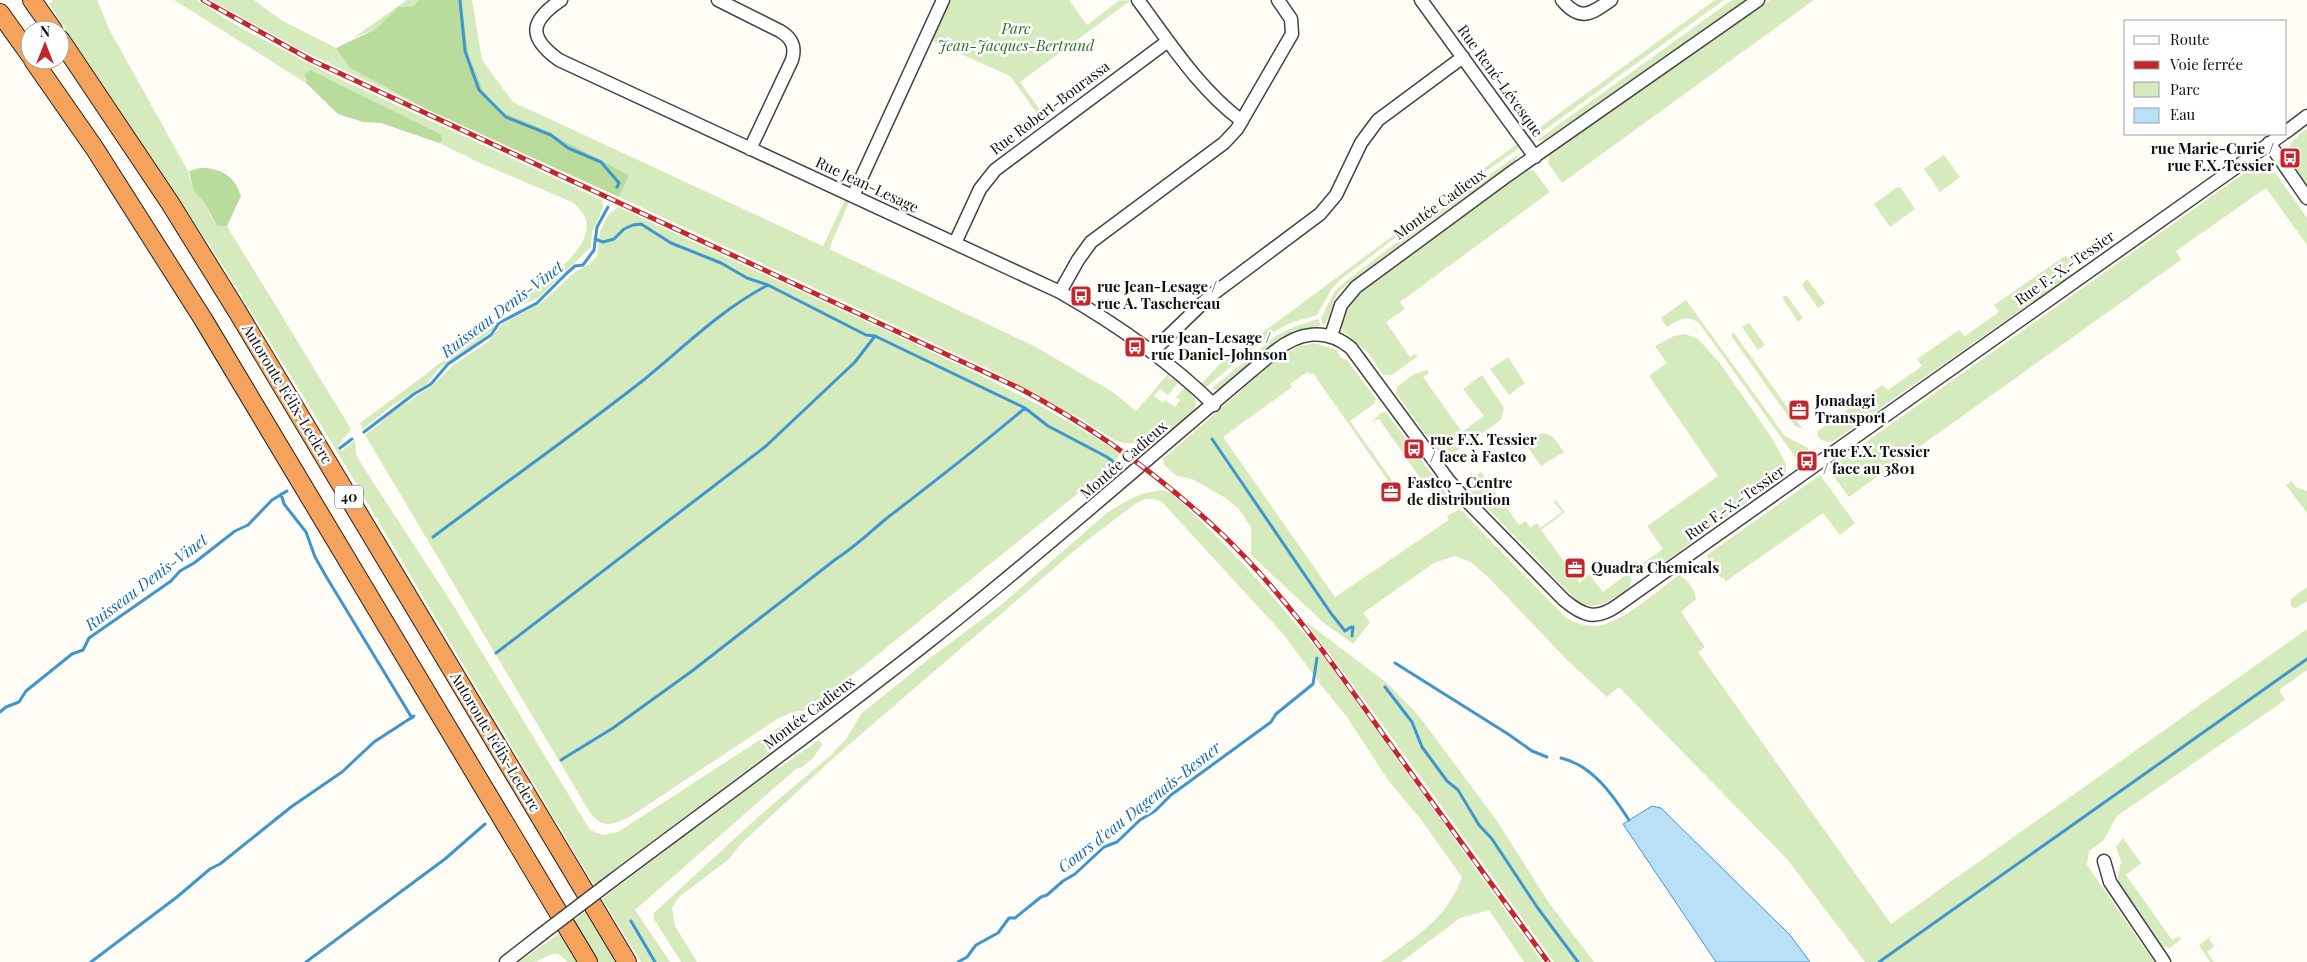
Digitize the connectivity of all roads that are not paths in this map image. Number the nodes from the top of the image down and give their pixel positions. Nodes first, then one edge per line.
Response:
1 (32, 0) edge
2 (561, 0) edge
3 (718, 0) edge
4 (943, 0) edge
5 (1138, 0) edge
6 (1278, 0) edge
7 (1420, 0) edge
8 (1562, 0) edge
9 (1611, 0) edge
10 (1758, 0) edge
11 (0, 13) edge
12 (46, 20) edge
13 (20, 41) edge
14 (1168, 41) junction
15 (70, 54) edge
16 (1462, 57) junction
17 (41, 70) edge
18 (2307, 116) edge
19 (1242, 121) junction
20 (2287, 131) edge
21 (2281, 135) edge
22 (2269, 143) junction
23 (750, 150) junction
24 (1534, 157) junction
25 (853, 196) junction
26 (2307, 198) edge
27 (955, 243) junction
28 (1060, 292) junction
29 (1331, 336) junction
30 (1153, 351) junction
31 (1214, 405) junction
32 (2104, 861) dead end
33 (506, 962) edge
34 (588, 962) edge
35 (627, 962) edge
36 (2164, 962) edge

1 - 12 highway
2 - 23 street, Rue Jean-Lesage
3 - 23 street
4 - 25 street
5 - 14 street
6 - 19 street
7 - 16 street, Rue René-Lévesque
8 - 9 street
10 - 24 street, Montée Cadieux
11 - 13 highway
14 - 19 street
14 - 27 street, Rue Robert-Bourassa
15 - 35 highway, Autoroute Félix-Leclerc / 40
16 - 24 street, Rue René-Lévesque
16 - 30 street
17 - 34 highway, 40
18 - 20 street, Rue F.-X.-Tessier
19 - 28 street
21 - 22 street, Rue F.-X.-Tessier
22 - 26 street
22 - 29 street, Rue F.-X.-Tessier
23 - 25 street, Rue Jean-Lesage
24 - 29 street, Montée Cadieux
25 - 27 street, Rue Jean-Lesage
27 - 28 street, Rue Jean-Lesage
28 - 30 street, Rue Jean-Lesage
29 - 31 street, Montée Cadieux
30 - 31 street, Rue Jean-Lesage
31 - 33 street, Montée Cadieux, bridge
32 - 36 street

